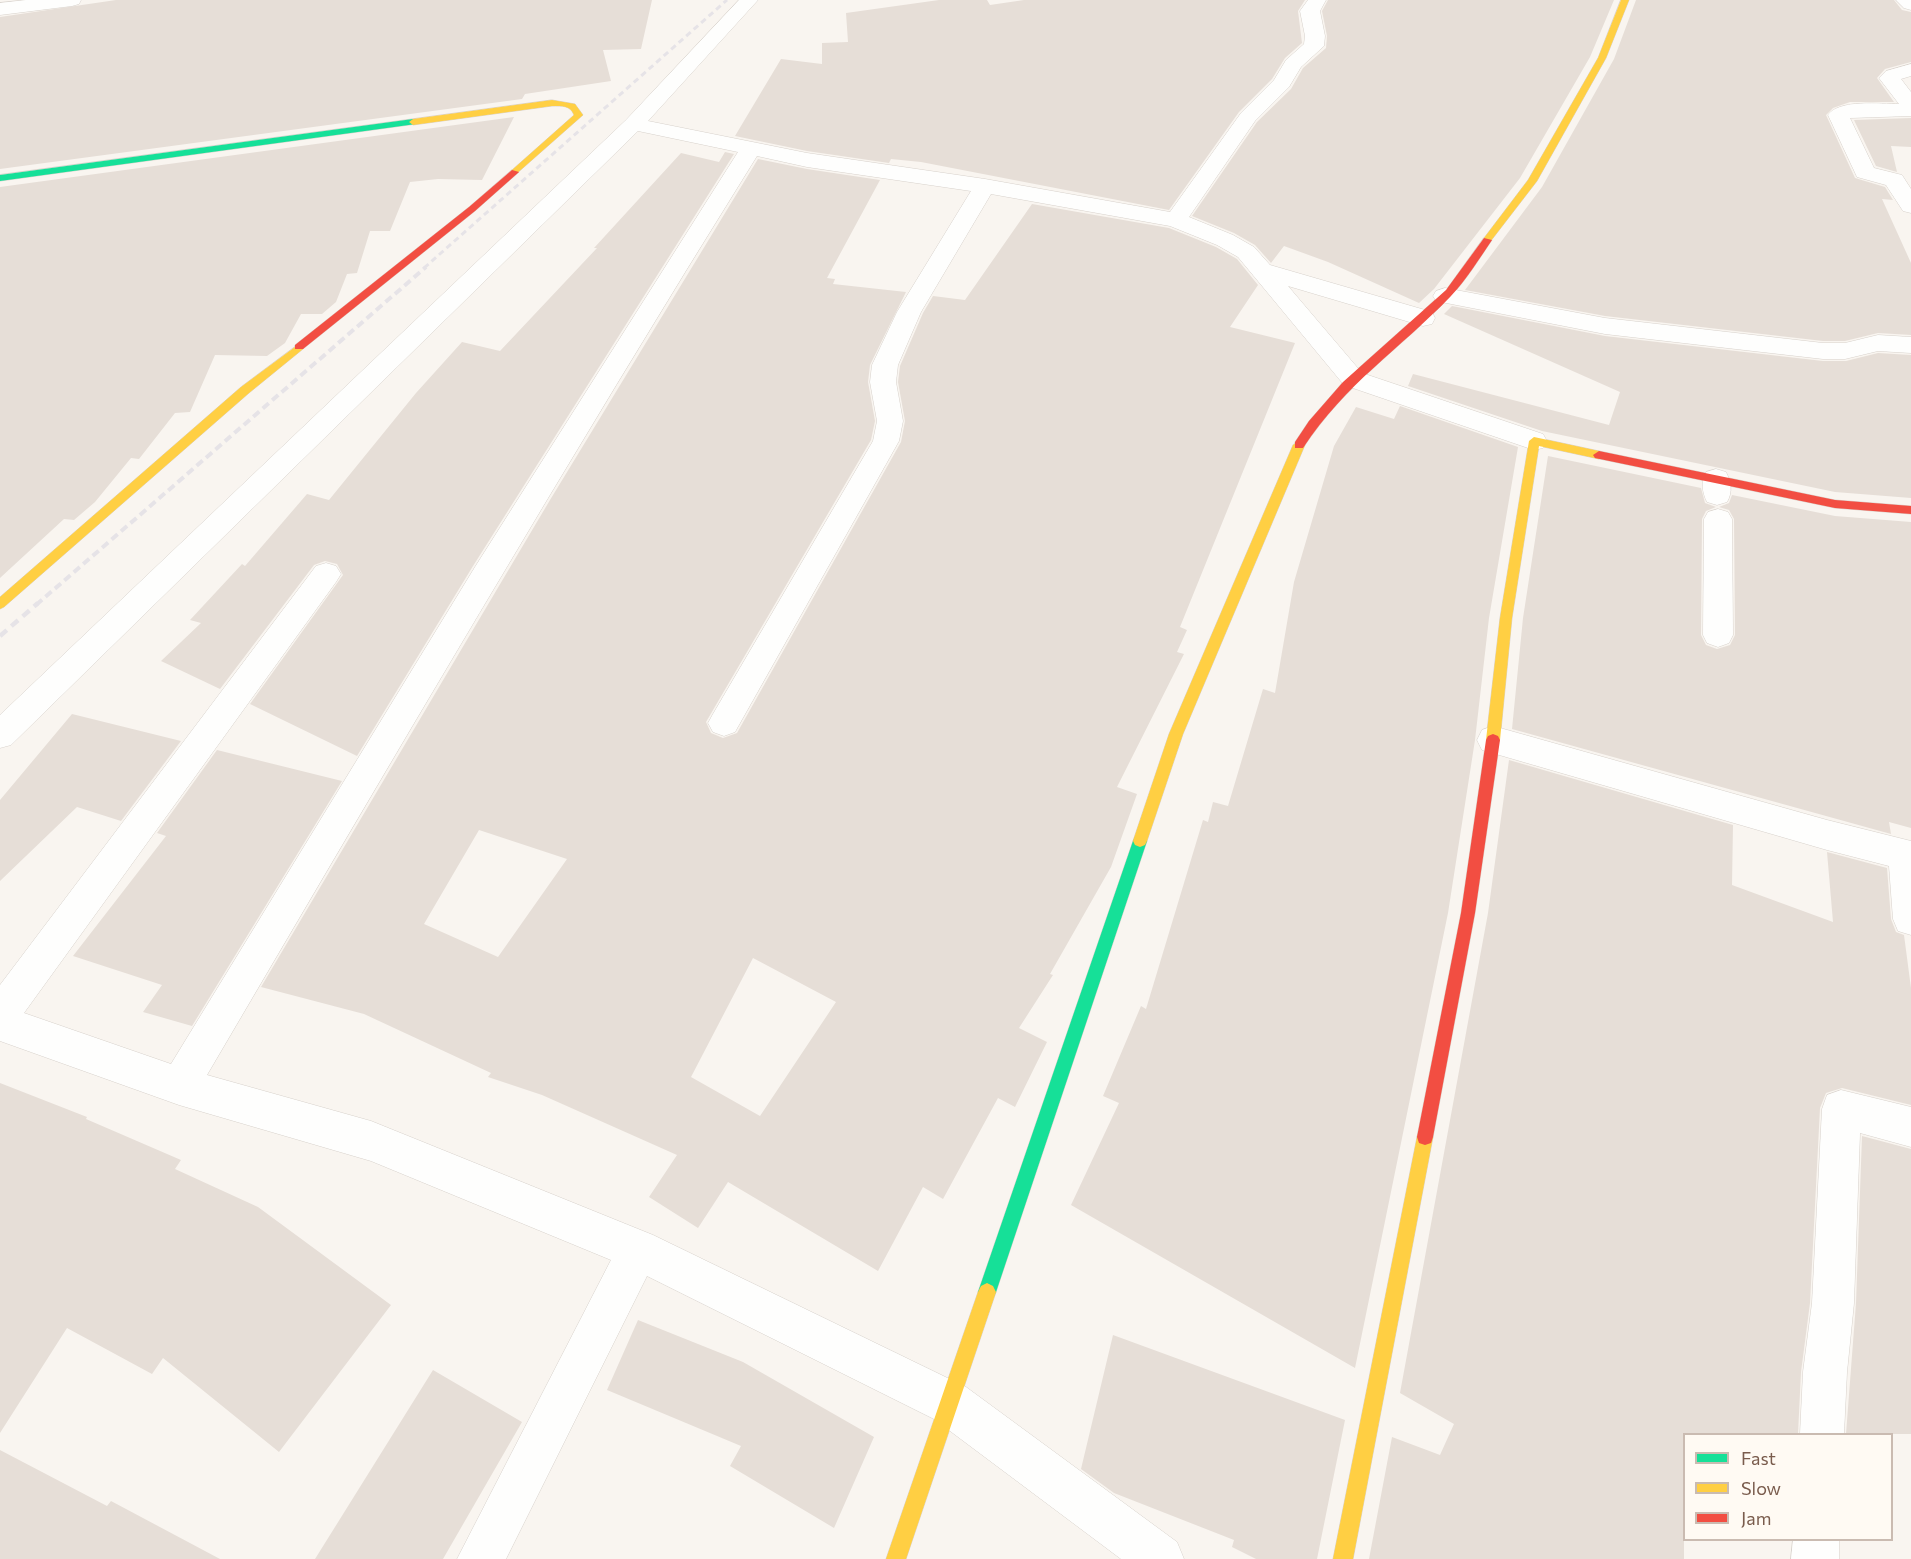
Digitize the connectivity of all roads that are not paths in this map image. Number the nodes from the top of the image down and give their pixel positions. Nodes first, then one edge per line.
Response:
1 (72, 0) edge
2 (749, 0) edge
3 (1317, 0) edge
4 (1625, 0) edge
5 (1905, 0) edge
6 (1911, 4) edge
7 (0, 9) edge
8 (1911, 70) edge
9 (1911, 105) edge
10 (1911, 110) edge
11 (633, 124) junction
12 (752, 148) junction
13 (0, 178) edge
14 (985, 186) junction
15 (1911, 206) edge
16 (1176, 220) junction
17 (1263, 271) junction
18 (1445, 296) junction
19 (1423, 318) junction
20 (1911, 345) edge
21 (1353, 379) junction
22 (1534, 441) junction
23 (1717, 498) junction
24 (1911, 510) edge
25 (326, 574) dead end
26 (0, 604) edge
27 (1718, 635) dead end
28 (724, 723) dead end
29 (0, 735) edge
30 (1493, 740) junction
31 (1908, 855) edge
32 (1911, 919) edge
33 (0, 1016) edge
34 (0, 1023) edge
35 (179, 1086) junction
36 (1911, 1127) edge
37 (638, 1250) junction
38 (950, 1403) junction
39 (1821, 1433) edge
40 (1816, 1541) edge
41 (481, 1559) edge
42 (896, 1559) edge
43 (1160, 1559) edge
44 (1343, 1559) edge
45 (1815, 1559) edge

1 - 7 street
2 - 11 street
3 - 16 street
4 - 18 street
5 - 6 street
8 - 9 street
10 - 15 street
11 - 12 street
11 - 29 street
12 - 14 street
12 - 35 street
13 - 26 street
14 - 16 street
14 - 28 street
16 - 17 street
17 - 19 street
17 - 21 street
18 - 19 street
18 - 20 street
19 - 21 street
21 - 22 street
21 - 38 street
22 - 23 street
22 - 30 street
23 - 24 street
23 - 27 street
25 - 33 street
30 - 31 street
30 - 44 street
31 - 32 street
34 - 35 street
35 - 37 street
36 - 39 street
37 - 38 street
37 - 41 street
38 - 42 street
38 - 43 street
40 - 45 street

